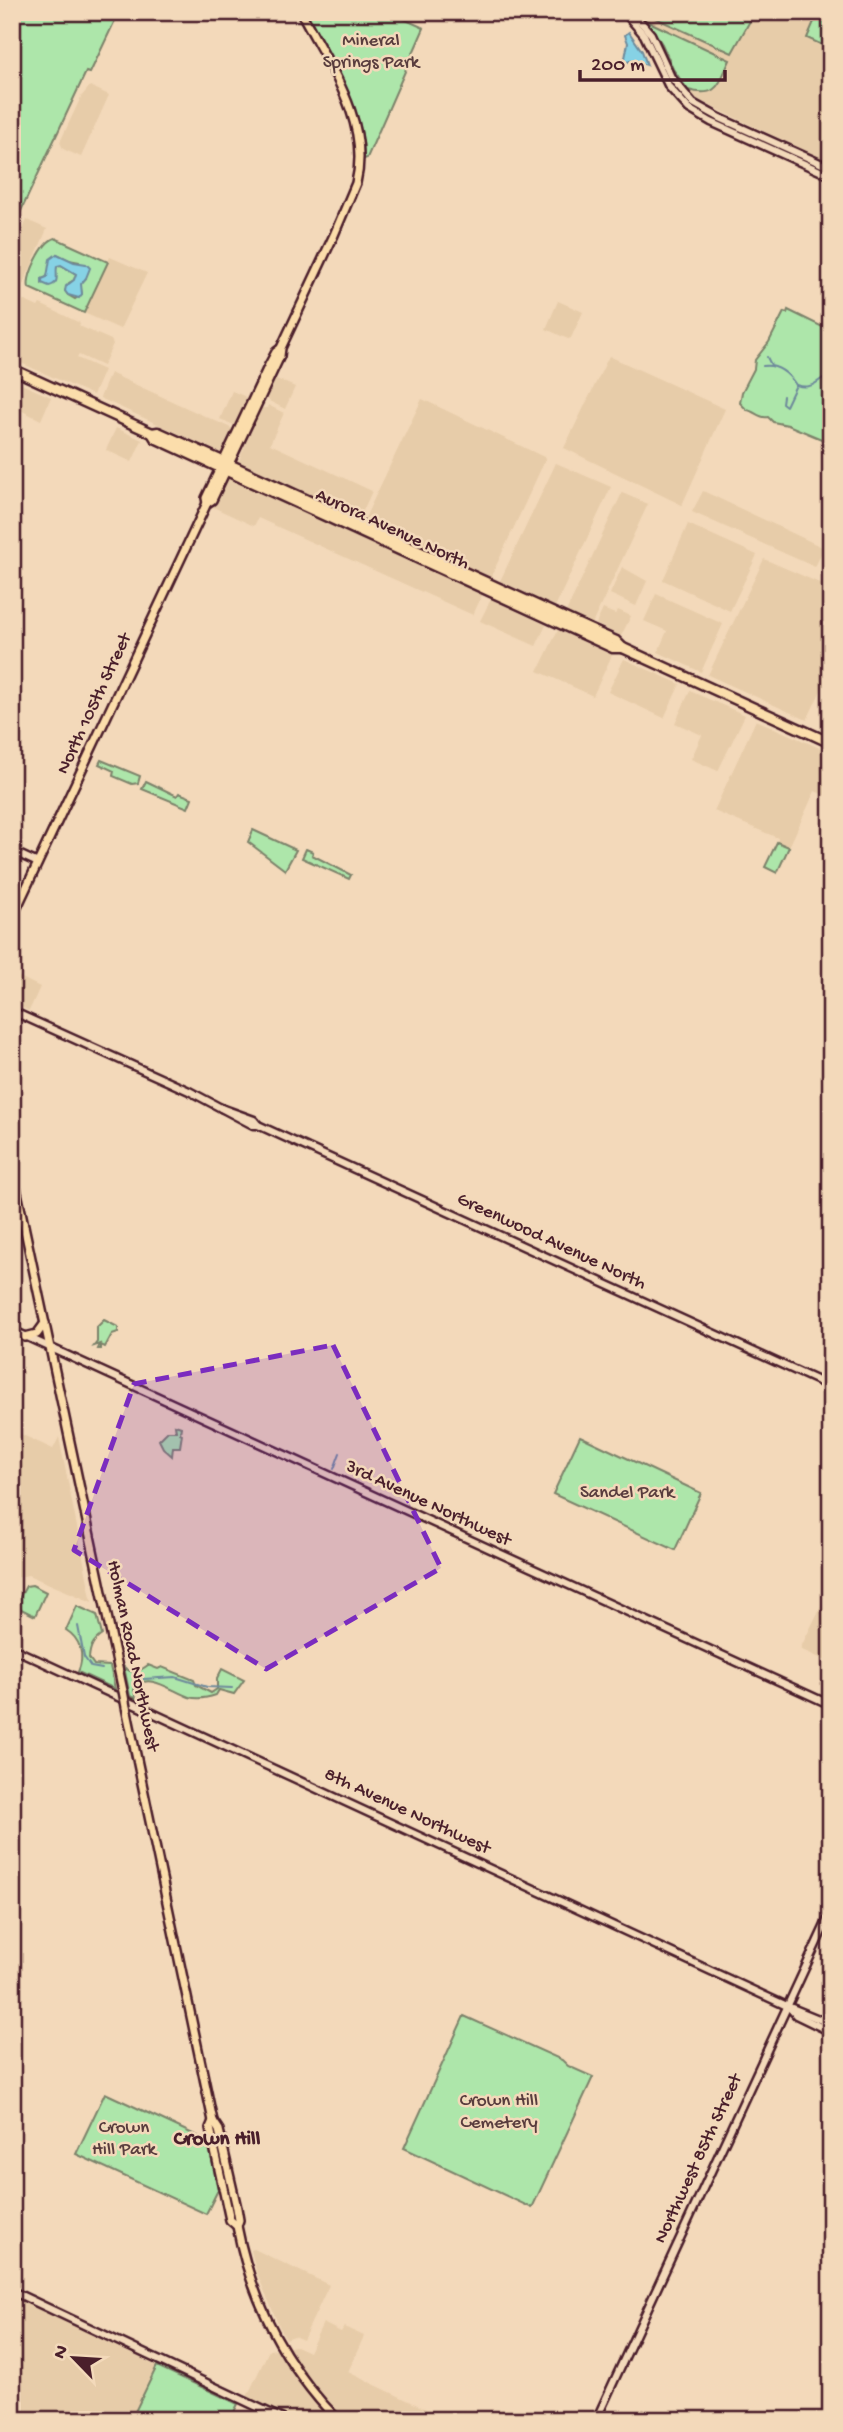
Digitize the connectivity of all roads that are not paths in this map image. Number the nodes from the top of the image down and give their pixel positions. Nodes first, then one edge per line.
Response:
1 (300, 12) edge
2 (624, 12) edge
3 (632, 12) edge
4 (831, 168) edge
5 (831, 176) edge
6 (12, 369) edge
7 (225, 466) junction
8 (831, 743) edge
9 (12, 851) edge
10 (38, 863) junction
11 (12, 918) edge
12 (12, 1010) edge
13 (12, 1169) edge
14 (45, 1322) junction
15 (12, 1331) edge
16 (25, 1337) junction
17 (51, 1349) junction
18 (831, 1387) edge
19 (12, 1648) edge
20 (831, 1705) edge
21 (831, 1912) edge
22 (787, 2006) junction
23 (831, 2024) edge
24 (831, 2032) edge
25 (12, 2291) edge
26 (285, 2420) edge
27 (338, 2420) edge
28 (596, 2420) edge

1 - 7 main road, North 105th Street
2 - 5 street
3 - 4 street
6 - 7 highway, Aurora Avenue North
7 - 8 highway, Aurora Avenue North
7 - 10 main road, North 105th Street
9 - 10 street
10 - 11 main road, North 105th Street
12 - 18 street, Greenwood Avenue North
13 - 14 main road, Holman Road Northwest
14 - 16 main road
14 - 17 main road, Holman Road Northwest
15 - 16 street, 3rd Avenue Northwest
16 - 17 street, 3rd Avenue Northwest
17 - 20 street, 3rd Avenue Northwest
17 - 27 main road, Holman Road Northwest, bridge
19 - 22 street, 8th Avenue Northwest
21 - 22 street, Northwest 85th Street
22 - 23 street, 8th Avenue Northwest
22 - 24 street, 8th Avenue Northwest
22 - 28 street, Northwest 85th Street
25 - 26 street

